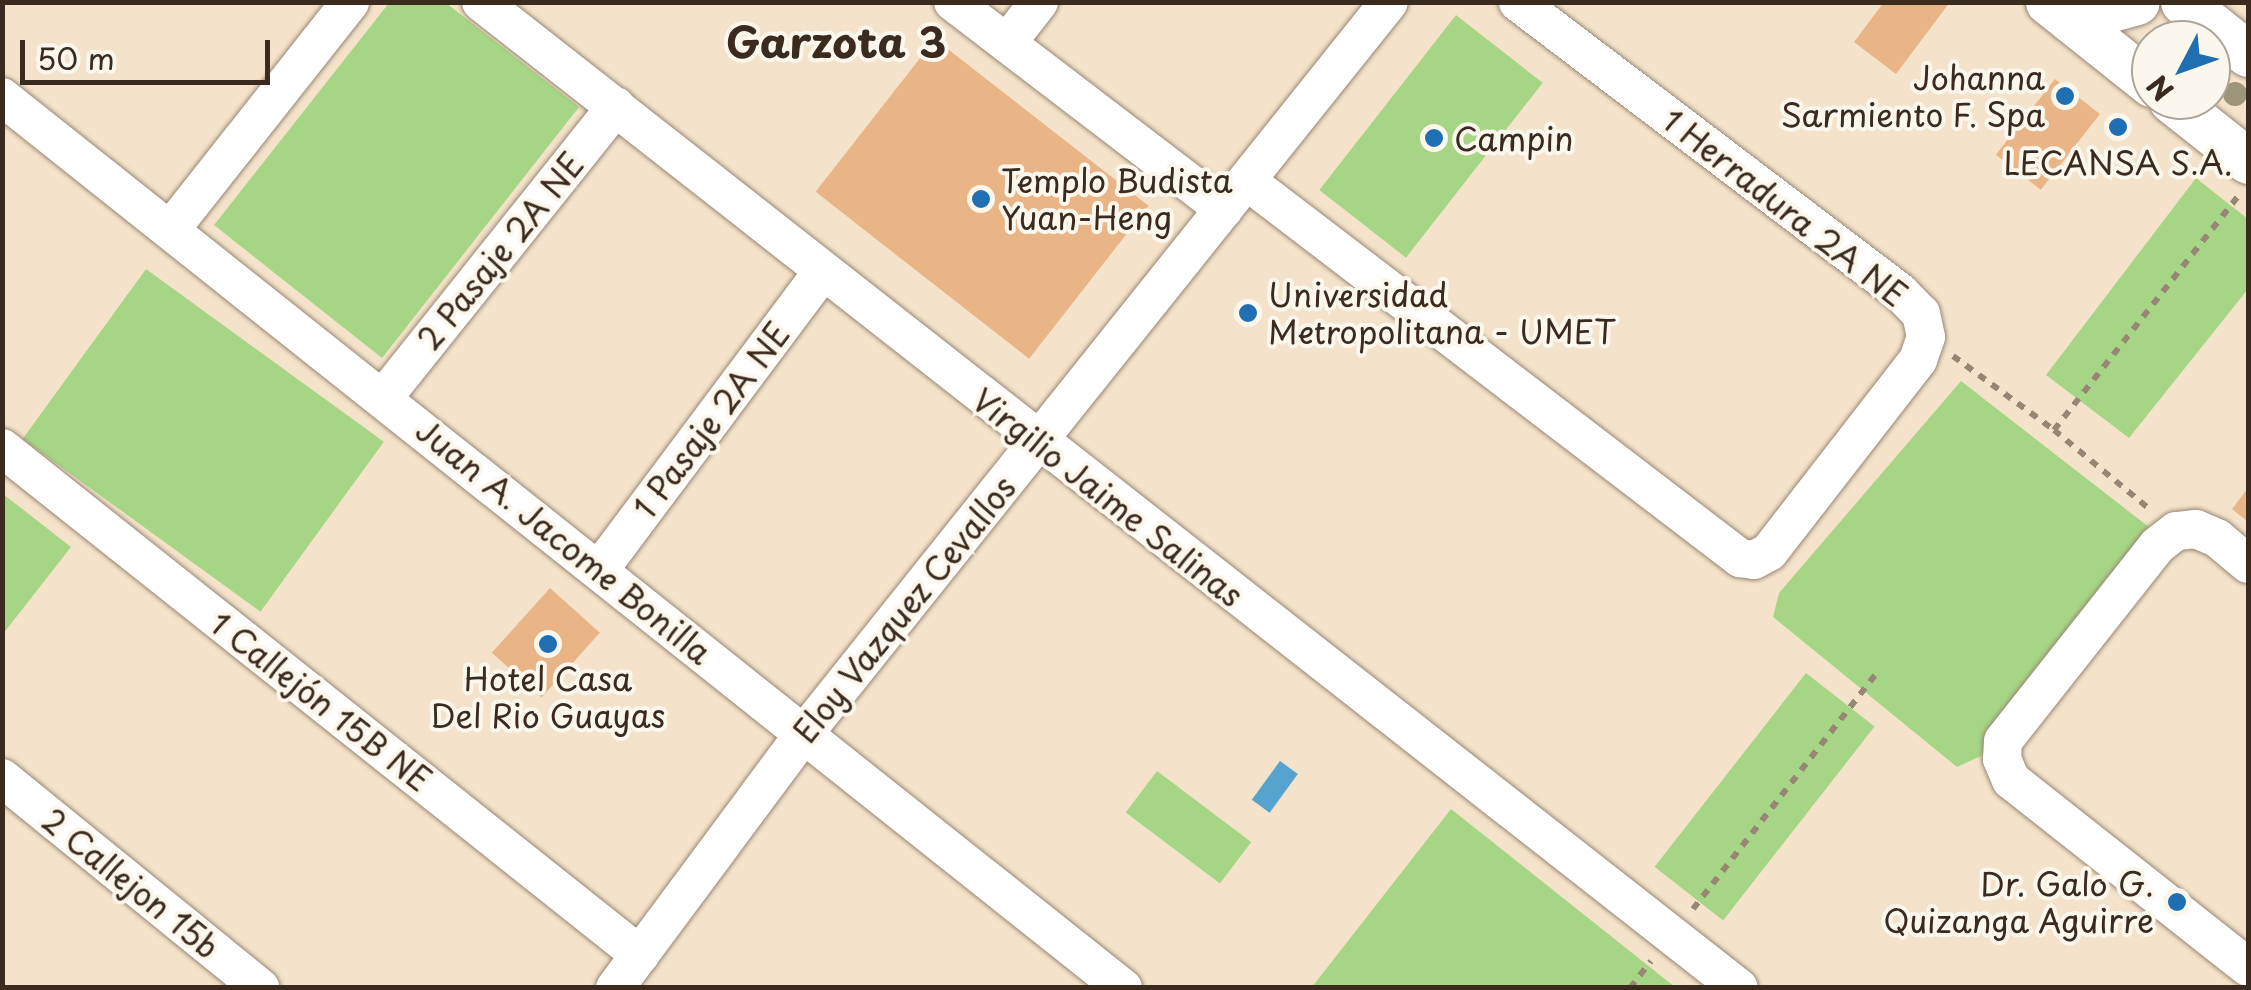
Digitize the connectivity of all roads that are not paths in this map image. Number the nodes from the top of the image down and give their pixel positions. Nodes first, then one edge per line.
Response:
1 (350, 2) edge
2 (481, 2) edge
3 (954, 2) edge
4 (1039, 2) edge
5 (1389, 2) edge
6 (1518, 2) edge
7 (2137, 2) edge
8 (2183, 2) edge
9 (2063, 8) edge
10 (1007, 44) junction
11 (2248, 54) edge
12 (2131, 67) edge
13 (2, 96) edge
14 (616, 106) junction
15 (2197, 120) edge
16 (2248, 160) edge
17 (1235, 195) junction
18 (171, 230) junction
19 (822, 272) junction
20 (384, 397) junction
21 (1037, 442) junction
22 (2, 448) edge
23 (2248, 564) edge
24 (600, 568) junction
25 (803, 735) junction
26 (2, 778) edge
27 (640, 955) junction
28 (2248, 966) edge
29 (260, 988) edge
30 (615, 988) edge
31 (1123, 988) edge
32 (1740, 988) edge

1 - 18 street
2 - 14 street, Virgilio Jaime Salinas
3 - 10 street, 1 Herradura 2A NE
4 - 10 street
5 - 17 street, Eloy Vazquez Cevallos
6 - 17 street, 1 Herradura 2A NE
7 - 9 street
8 - 11 street
9 - 12 street
10 - 17 street, 1 Herradura 2A NE
13 - 18 street, Juan A. Jacome Bonilla
14 - 19 street, Virgilio Jaime Salinas
14 - 20 street, 2 Pasaje 2A NE
15 - 16 street
17 - 21 street, Eloy Vazquez Cevallos
18 - 20 street, Juan A. Jacome Bonilla
19 - 21 street, Virgilio Jaime Salinas
19 - 24 street, 1 Pasaje 2A NE
20 - 24 street, Juan A. Jacome Bonilla
21 - 25 street, Eloy Vazquez Cevallos
21 - 32 street, Virgilio Jaime Salinas
22 - 27 street, 1 Callejón 15B NE
23 - 28 street
24 - 25 street, Juan A. Jacome Bonilla
25 - 27 street, Eloy Vazquez Cevallos
25 - 31 street, Juan A. Jacome Bonilla
26 - 29 street, 2 Callejon 15b
27 - 30 street, Eloy Vazquez Cevallos

